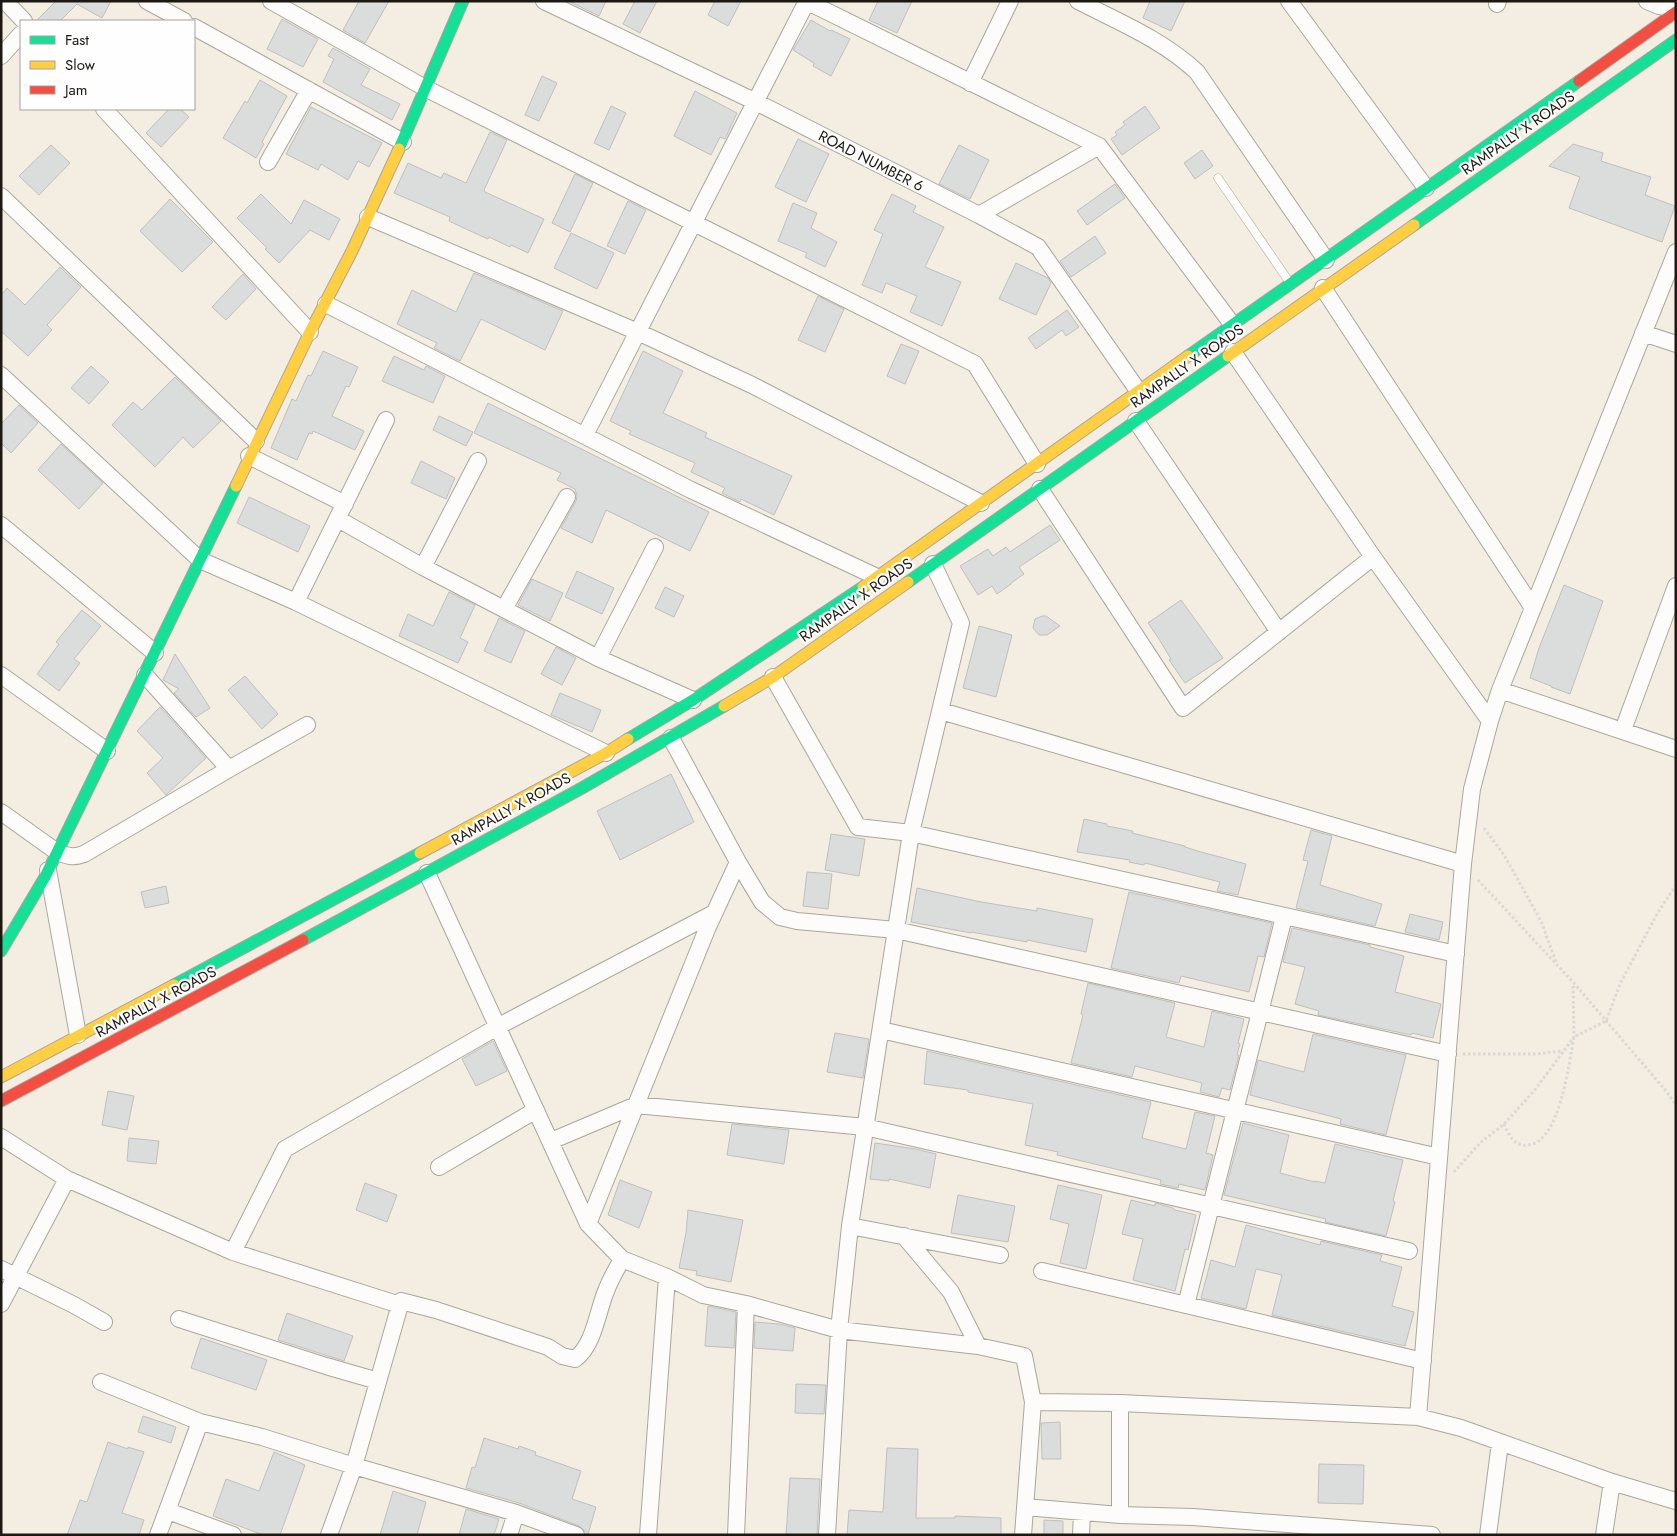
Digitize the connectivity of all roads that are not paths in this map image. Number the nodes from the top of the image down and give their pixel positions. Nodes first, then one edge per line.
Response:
1 (5, 1) edge
2 (148, 1) edge
3 (271, 1) edge
4 (462, 1) edge
5 (544, 1) edge
6 (806, 1) edge
7 (1010, 1) edge
8 (1078, 1) edge
9 (1289, 1) edge
10 (1647, 1) edge
11 (1676, 9) edge
12 (23, 20) edge
13 (182, 20) edge
14 (195, 28) edge
15 (20, 35) edge
16 (1676, 40) edge
17 (1, 56) edge
18 (970, 83) junction
19 (425, 88) junction
20 (309, 90) junction
21 (756, 102) junction
22 (105, 110) edge
23 (402, 142) junction
24 (1099, 146) junction
25 (268, 162) dead end
26 (1218, 178) dead end
27 (1426, 188) junction
28 (1, 196) edge
29 (979, 215) junction
30 (368, 217) junction
31 (693, 222) junction
32 (1676, 252) edge
33 (1326, 260) junction
34 (1290, 283) junction
35 (1323, 288) junction
36 (326, 304) junction
37 (1232, 324) junction
38 (310, 332) junction
39 (638, 332) junction
40 (1643, 333) junction
41 (1676, 344) edge
42 (1233, 352) junction
43 (1, 375) edge
44 (1139, 392) junction
45 (386, 420) dead end
46 (1136, 421) junction
47 (586, 435) junction
48 (253, 448) junction
49 (478, 461) dead end
50 (1038, 464) junction
51 (1040, 489) junction
52 (567, 497) dead end
53 (345, 504) junction
54 (981, 504) junction
55 (338, 520) junction
56 (1, 525) edge
57 (656, 548) dead end
58 (1374, 557) junction
59 (200, 560) junction
60 (933, 564) junction
61 (423, 567) junction
62 (877, 577) junction
63 (1676, 586) edge
64 (296, 602) junction
65 (1533, 608) junction
66 (504, 609) junction
67 (1279, 632) junction
68 (154, 653) junction
69 (598, 658) junction
70 (1, 675) edge
71 (145, 675) junction
72 (773, 677) junction
73 (1500, 690) junction
74 (694, 700) junction
75 (941, 711) junction
76 (1490, 721) junction
77 (307, 725) dead end
78 (1623, 730) junction
79 (671, 738) junction
80 (1676, 749) edge
81 (107, 750) junction
82 (606, 753) junction
83 (229, 768) junction
84 (1, 812) edge
85 (912, 833) junction
86 (57, 852) junction
87 (738, 862) junction
88 (1463, 864) junction
89 (48, 870) junction
90 (427, 873) junction
91 (714, 913) junction
92 (1284, 916) junction
93 (896, 930) junction
94 (1, 952) edge
95 (1456, 954) junction
96 (1260, 1012) junction
97 (498, 1026) junction
98 (881, 1030) junction
99 (78, 1035) junction
100 (1448, 1054) junction
101 (1, 1077) edge
102 (1, 1101) edge
103 (636, 1105) junction
104 (536, 1110) junction
105 (1236, 1110) junction
106 (865, 1127) junction
107 (1, 1137) edge
108 (551, 1141) junction
109 (1439, 1156) junction
110 (439, 1167) dead end
111 (67, 1179) junction
112 (1211, 1206) junction
113 (588, 1224) junction
114 (850, 1226) junction
115 (904, 1236) junction
116 (1409, 1250) dead end
117 (233, 1252) junction
118 (1000, 1255) dead end
119 (622, 1259) junction
120 (1, 1269) edge
121 (1042, 1272) dead end
122 (667, 1277) junction
123 (16, 1278) junction
124 (1, 1304) edge
125 (746, 1304) junction
126 (400, 1305) junction
127 (1186, 1305) junction
128 (179, 1319) dead end
129 (104, 1322) dead end
130 (839, 1330) junction
131 (978, 1346) junction
132 (1423, 1361) junction
133 (378, 1381) junction
134 (100, 1382) dead end
135 (1033, 1402) junction
136 (1120, 1403) junction
137 (1418, 1417) junction
138 (200, 1422) junction
139 (1500, 1442) junction
140 (354, 1466) junction
141 (1612, 1482) junction
142 (1676, 1501) edge
143 (1025, 1507) junction
144 (168, 1511) junction
145 (1082, 1512) junction
146 (516, 1513) junction
147 (1120, 1515) junction
148 (158, 1535) edge
149 (233, 1535) edge
150 (329, 1535) edge
151 (509, 1535) edge
152 (576, 1535) edge
153 (648, 1535) edge
154 (736, 1535) edge
155 (827, 1535) edge
156 (1023, 1535) edge
157 (1081, 1535) edge
158 (1432, 1535) edge
159 (1488, 1535) edge
160 (1604, 1535) edge

1 - 12 street
2 - 13 street
3 - 19 street
4 - 19 main road
5 - 21 street, ROAD NUMBER 6
6 - 18 street
6 - 21 street
7 - 18 street
8 - 33 street
9 - 27 street
10 - 11 street
11 - 27 main road
14 - 20 street
15 - 17 street
16 - 35 main road, RAMPALLY X ROADS
18 - 24 street
19 - 23 main road
19 - 31 street
20 - 23 street
20 - 25 street
21 - 29 street, ROAD NUMBER 6
21 - 31 street
22 - 38 street
23 - 30 main road
24 - 29 street
24 - 37 street
26 - 34 lane
27 - 33 main road
28 - 48 street
29 - 44 street, ROAD NUMBER 6
30 - 36 main road
30 - 39 street
31 - 39 street
31 - 50 street
32 - 40 street
33 - 34 main road
34 - 37 main road
35 - 42 main road, RAMPALLY X ROADS
35 - 65 street
36 - 38 main road
36 - 47 street
37 - 44 main road
38 - 48 main road
39 - 47 street
39 - 54 street
40 - 41 street
40 - 65 street
42 - 46 main road, RAMPALLY X ROADS
42 - 58 street
43 - 59 street
44 - 50 main road
45 - 53 street
46 - 51 main road, RAMPALLY X ROADS
46 - 67 street
47 - 62 street
48 - 53 street
48 - 59 main road
49 - 61 street
50 - 54 main road
51 - 60 main road, RAMPALLY X ROADS
51 - 67 street
52 - 66 street
53 - 55 street
54 - 62 main road
55 - 61 street
55 - 64 street
56 - 68 street
57 - 69 street
58 - 67 street
58 - 76 street
59 - 64 street
59 - 68 main road
60 - 72 main road, RAMPALLY X ROADS
60 - 75 street
61 - 66 street
62 - 74 main road
63 - 78 street
64 - 82 street
65 - 73 street
66 - 69 street
68 - 71 main road
69 - 74 street
70 - 81 street
71 - 81 main road
71 - 83 street
72 - 79 main road, RAMPALLY X ROADS
72 - 85 street
73 - 76 street
73 - 78 street
74 - 82 main road
75 - 85 street
75 - 88 street
76 - 88 street
77 - 83 street
78 - 80 street
79 - 87 street
79 - 90 main road, RAMPALLY X ROADS
81 - 86 main road
82 - 99 main road
83 - 86 street
84 - 86 street
85 - 92 street
85 - 93 street
86 - 89 main road
87 - 91 street
87 - 93 street
88 - 95 street
89 - 94 main road
89 - 99 street
90 - 97 street
90 - 102 main road, RAMPALLY X ROADS
91 - 97 street
91 - 103 street
92 - 95 street
92 - 96 street
93 - 96 street
93 - 98 street
95 - 100 street
96 - 100 street
96 - 105 street
97 - 104 street
97 - 117 street
98 - 105 street
98 - 106 street
99 - 101 main road
100 - 109 street
103 - 106 street
103 - 108 street
103 - 113 street
104 - 108 street
104 - 110 street
105 - 109 street
105 - 112 street
106 - 112 street
106 - 114 street
107 - 111 street
108 - 113 street
109 - 132 street
111 - 117 street
111 - 123 street
112 - 116 street
112 - 127 street
113 - 119 street
114 - 115 street
114 - 130 street
115 - 118 street
115 - 131 street
117 - 126 street
119 - 122 street
119 - 126 street
120 - 123 street
121 - 127 street
122 - 125 street
122 - 153 street
123 - 124 street
123 - 129 street
125 - 130 street
125 - 154 street
126 - 133 street
127 - 132 street
128 - 133 street
130 - 131 street
130 - 155 street
131 - 135 street
132 - 137 street
133 - 140 street
134 - 138 street
135 - 136 street
135 - 143 street
136 - 137 street
136 - 147 street
137 - 139 street
138 - 140 street
138 - 144 street
139 - 141 street
139 - 159 street
140 - 146 street
140 - 150 street
141 - 142 street
141 - 160 street
143 - 145 street
143 - 156 street
144 - 148 street
144 - 149 street
145 - 147 street
145 - 157 street
146 - 151 street
146 - 152 street
147 - 158 street

